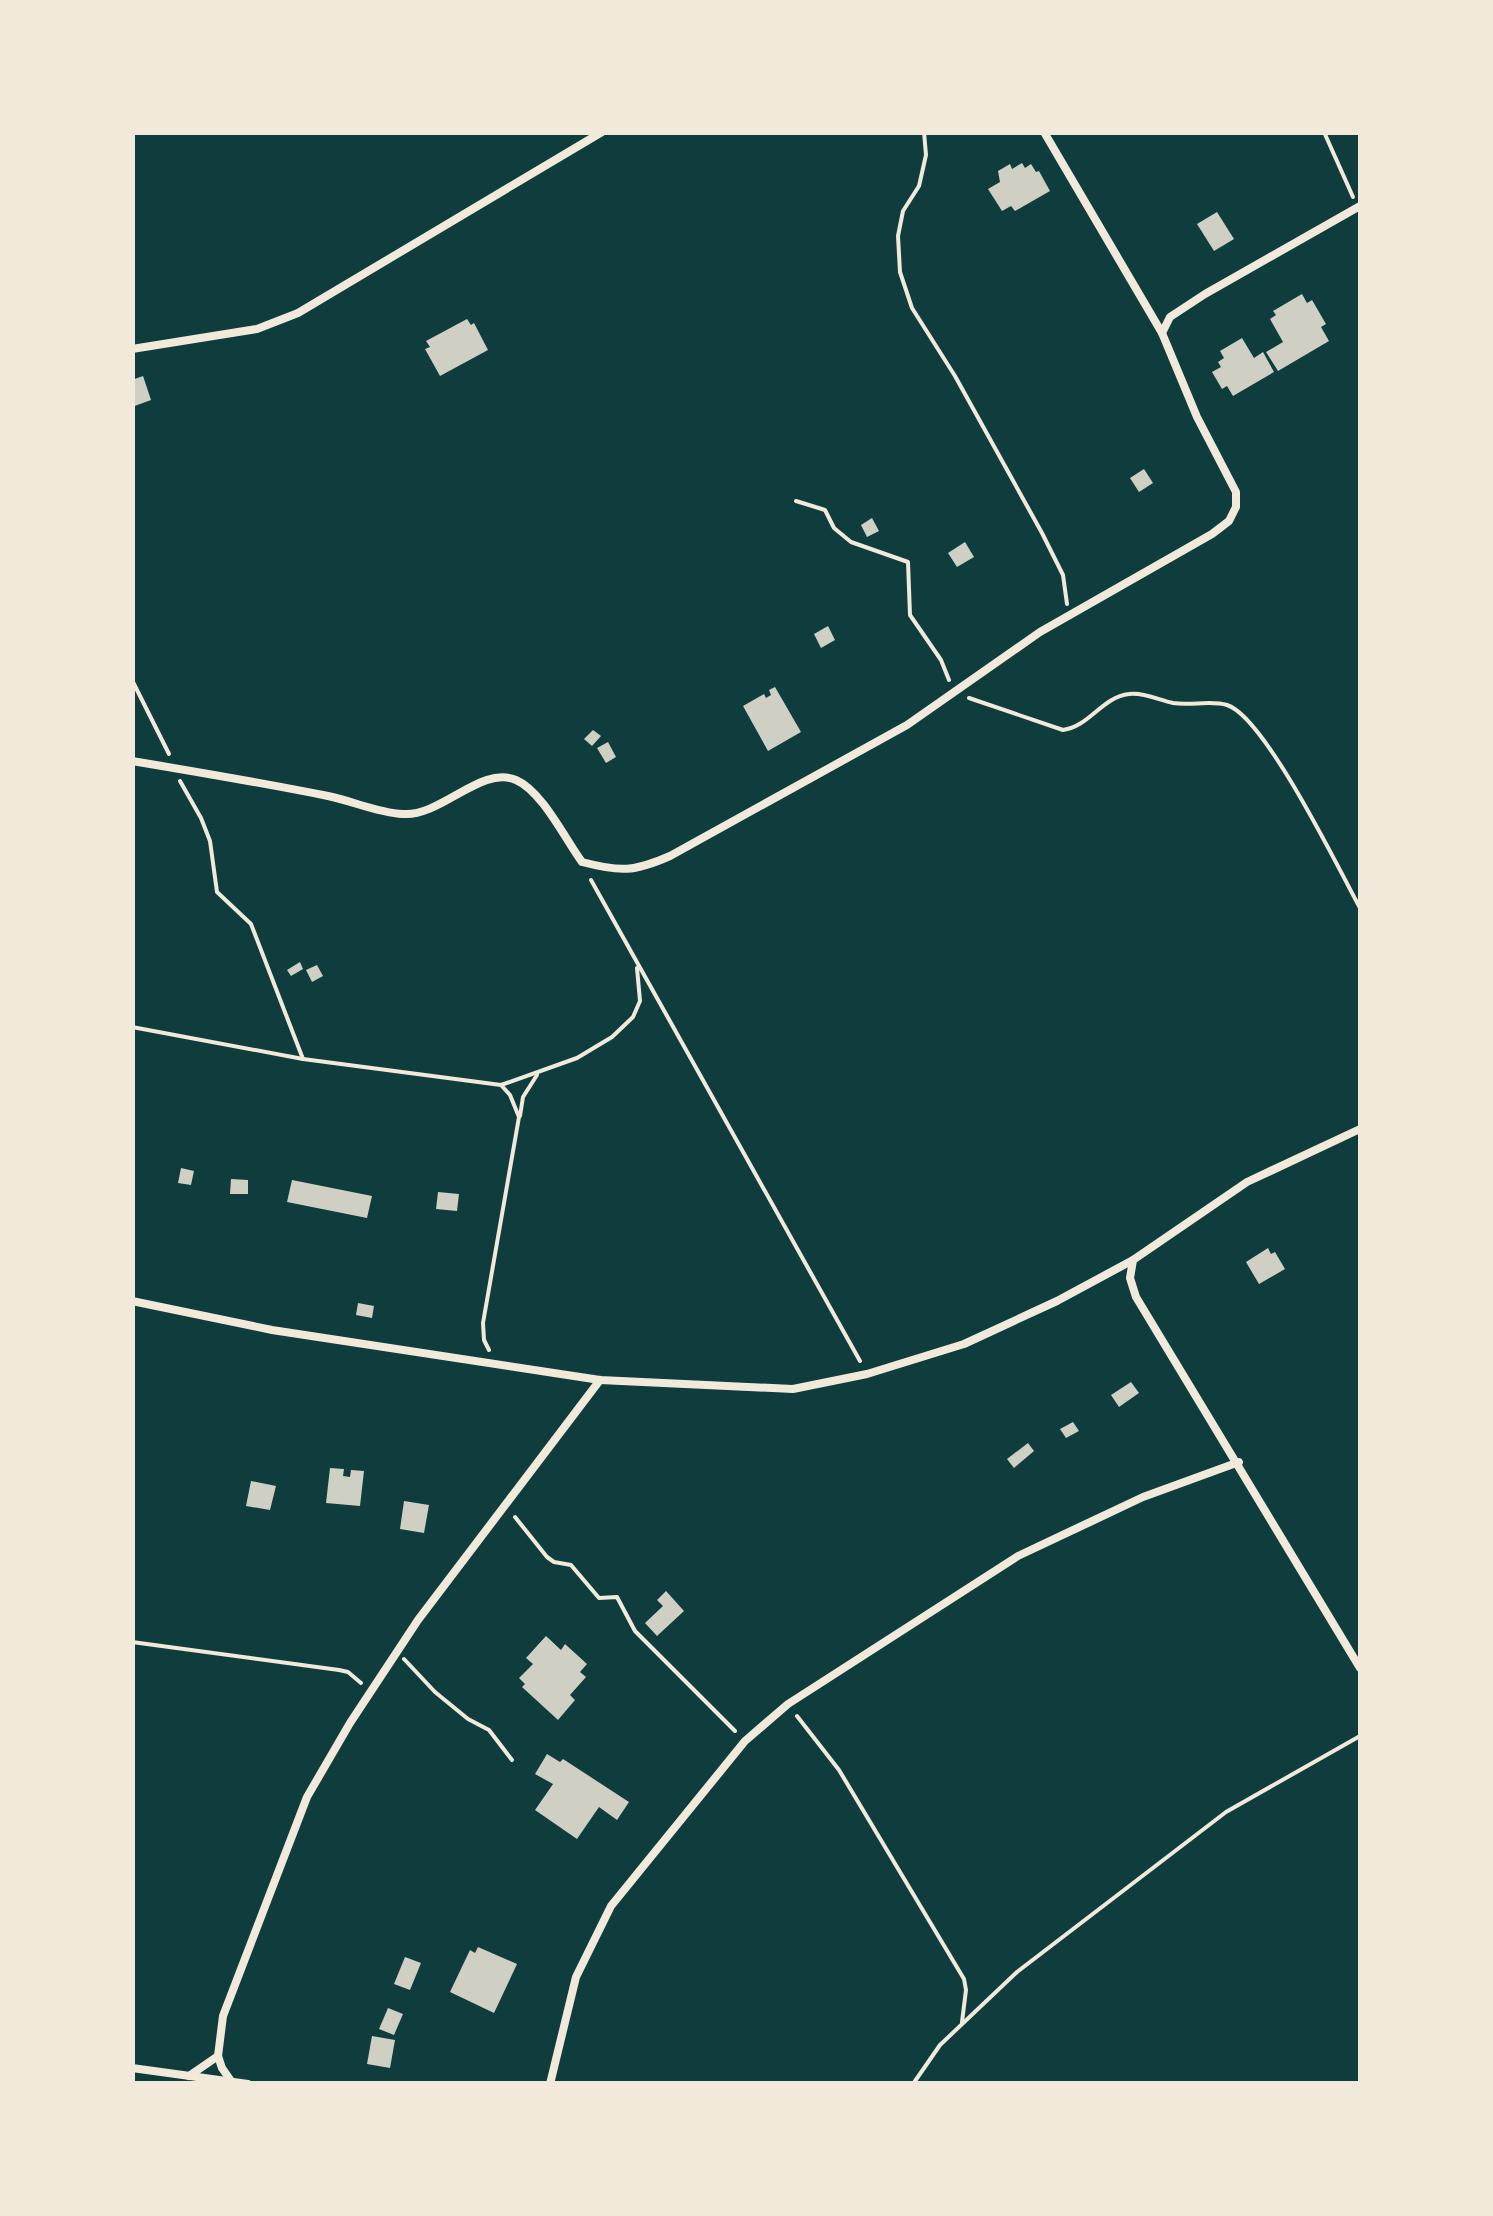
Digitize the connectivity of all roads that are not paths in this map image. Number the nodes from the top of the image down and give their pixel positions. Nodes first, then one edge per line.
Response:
1 (602, 132) edge
2 (1044, 132) edge
3 (1358, 207) edge
4 (1162, 333) junction
5 (132, 349) edge
6 (132, 761) edge
7 (1360, 1130) edge
8 (1133, 1260) junction
9 (132, 1301) edge
10 (600, 1380) junction
11 (1239, 1462) junction
12 (1360, 1668) edge
13 (218, 2056) junction
14 (132, 2068) edge
15 (189, 2076) junction
16 (232, 2081) junction
17 (248, 2084) edge
18 (550, 2084) edge

1 - 5 street
2 - 4 street
3 - 4 street
4 - 6 street
7 - 8 street
8 - 10 street
8 - 11 street
9 - 10 street
10 - 13 street
11 - 12 street
11 - 18 street
13 - 15 street
13 - 16 street
14 - 15 street
15 - 16 street
16 - 17 street

